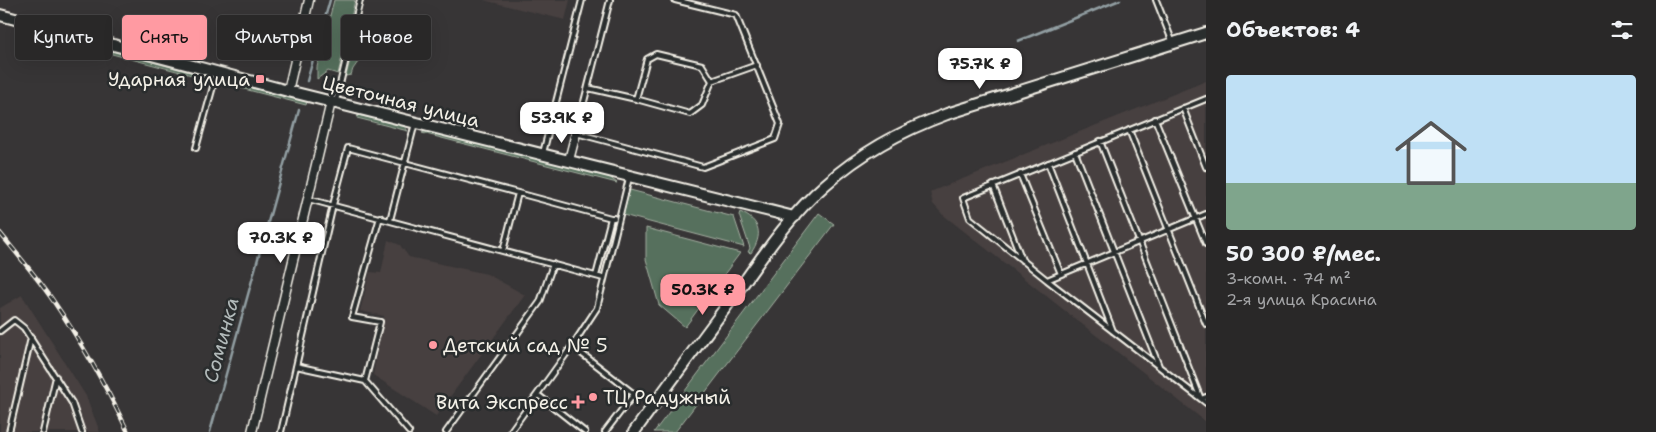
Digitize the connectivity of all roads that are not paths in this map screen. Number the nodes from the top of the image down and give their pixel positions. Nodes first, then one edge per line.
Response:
1 (309, 0) edge
2 (360, 0) edge
3 (582, 0) edge
4 (610, 0) edge
5 (675, 0) edge
6 (1156, 0) edge
7 (0, 15) edge
8 (1206, 33) edge
9 (1173, 43) junction
10 (757, 65) junction
11 (217, 72) junction
12 (712, 81) junction
13 (588, 88) junction
14 (288, 91) junction
15 (636, 99) junction
16 (1206, 99) edge
17 (333, 102) junction
18 (1182, 108) junction
19 (1154, 119) junction
20 (416, 122) junction
21 (1128, 130) junction
22 (576, 134) junction
23 (1100, 142) junction
24 (196, 148) dead end
25 (1075, 152) junction
26 (543, 154) junction
27 (569, 160) junction
28 (406, 162) junction
29 (1048, 163) junction
30 (1206, 167) edge
31 (1020, 174) junction
32 (629, 176) junction
33 (993, 185) junction
34 (518, 193) junction
35 (308, 199) junction
36 (333, 205) junction
37 (1206, 214) edge
38 (794, 217) junction
39 (380, 218) junction
40 (611, 218) junction
41 (1196, 218) junction
42 (618, 219) junction
43 (390, 220) junction
44 (1168, 230) junction
45 (1140, 241) junction
46 (1206, 244) edge
47 (503, 250) junction
48 (1115, 252) junction
49 (1023, 260) junction
50 (1087, 263) junction
51 (553, 264) junction
52 (1060, 274) junction
53 (596, 276) junction
54 (603, 278) junction
55 (1047, 280) junction
56 (1206, 324) edge
57 (0, 331) edge
58 (1113, 331) junction
59 (31, 338) junction
60 (572, 346) junction
61 (296, 366) junction
62 (1159, 366) junction
63 (56, 377) junction
64 (365, 380) junction
65 (538, 395) junction
66 (1206, 397) edge
67 (1201, 399) junction
68 (1206, 403) edge
69 (9, 432) edge
70 (43, 432) edge
71 (82, 432) edge
72 (252, 432) edge
73 (281, 432) edge
74 (409, 432) edge
75 (446, 432) edge
76 (510, 432) edge
77 (585, 432) edge
78 (605, 432) edge
79 (634, 432) edge

1 - 14 street
2 - 17 lane
3 - 26 lane
4 - 13 lane
5 - 10 lane
6 - 9 lane
7 - 11 street, Цветочная улица
8 - 9 street
9 - 38 street
10 - 12 lane
10 - 22 lane
11 - 14 street, Цветочная улица
11 - 24 lane
12 - 15 lane
12 - 15 lane
13 - 15 lane
13 - 22 lane
14 - 17 street, Цветочная улица
16 - 18 lane
17 - 20 street, Цветочная улица
17 - 35 street
18 - 19 lane
18 - 30 lane
19 - 21 lane
19 - 41 lane
20 - 26 street, Цветочная улица
20 - 28 lane
21 - 23 lane
21 - 44 lane
22 - 27 street
23 - 25 lane
23 - 45 lane
25 - 29 lane
25 - 48 lane
26 - 27 street, Цветочная улица
27 - 32 street, Цветочная улица
28 - 34 lane
28 - 36 lane
28 - 43 lane
29 - 31 lane
29 - 50 lane
31 - 33 lane
31 - 52 lane
32 - 38 street, Цветочная улица
32 - 42 lane
33 - 49 lane
33 - 49 lane
34 - 40 lane
34 - 47 lane
35 - 36 lane
35 - 72 street
36 - 39 lane
36 - 61 lane
37 - 41 lane
38 - 79 street
39 - 43 lane
39 - 64 lane
40 - 42 lane
40 - 53 lane
41 - 44 lane
41 - 46 lane
42 - 54 lane
43 - 47 lane
44 - 45 lane
44 - 56 lane
45 - 48 lane
45 - 67 lane
47 - 51 lane
48 - 50 lane
48 - 62 lane
49 - 55 lane
50 - 52 lane
50 - 58 lane
51 - 53 lane
51 - 75 lane
52 - 55 lane
53 - 54 lane
54 - 60 lane
55 - 58 lane
57 - 59 lane
58 - 62 lane
59 - 63 lane
59 - 69 lane
60 - 65 lane
60 - 78 lane
61 - 64 lane
61 - 73 lane
62 - 67 lane
63 - 70 lane
63 - 71 lane
64 - 74 lane
65 - 76 lane
65 - 77 lane
66 - 67 lane
67 - 68 lane

